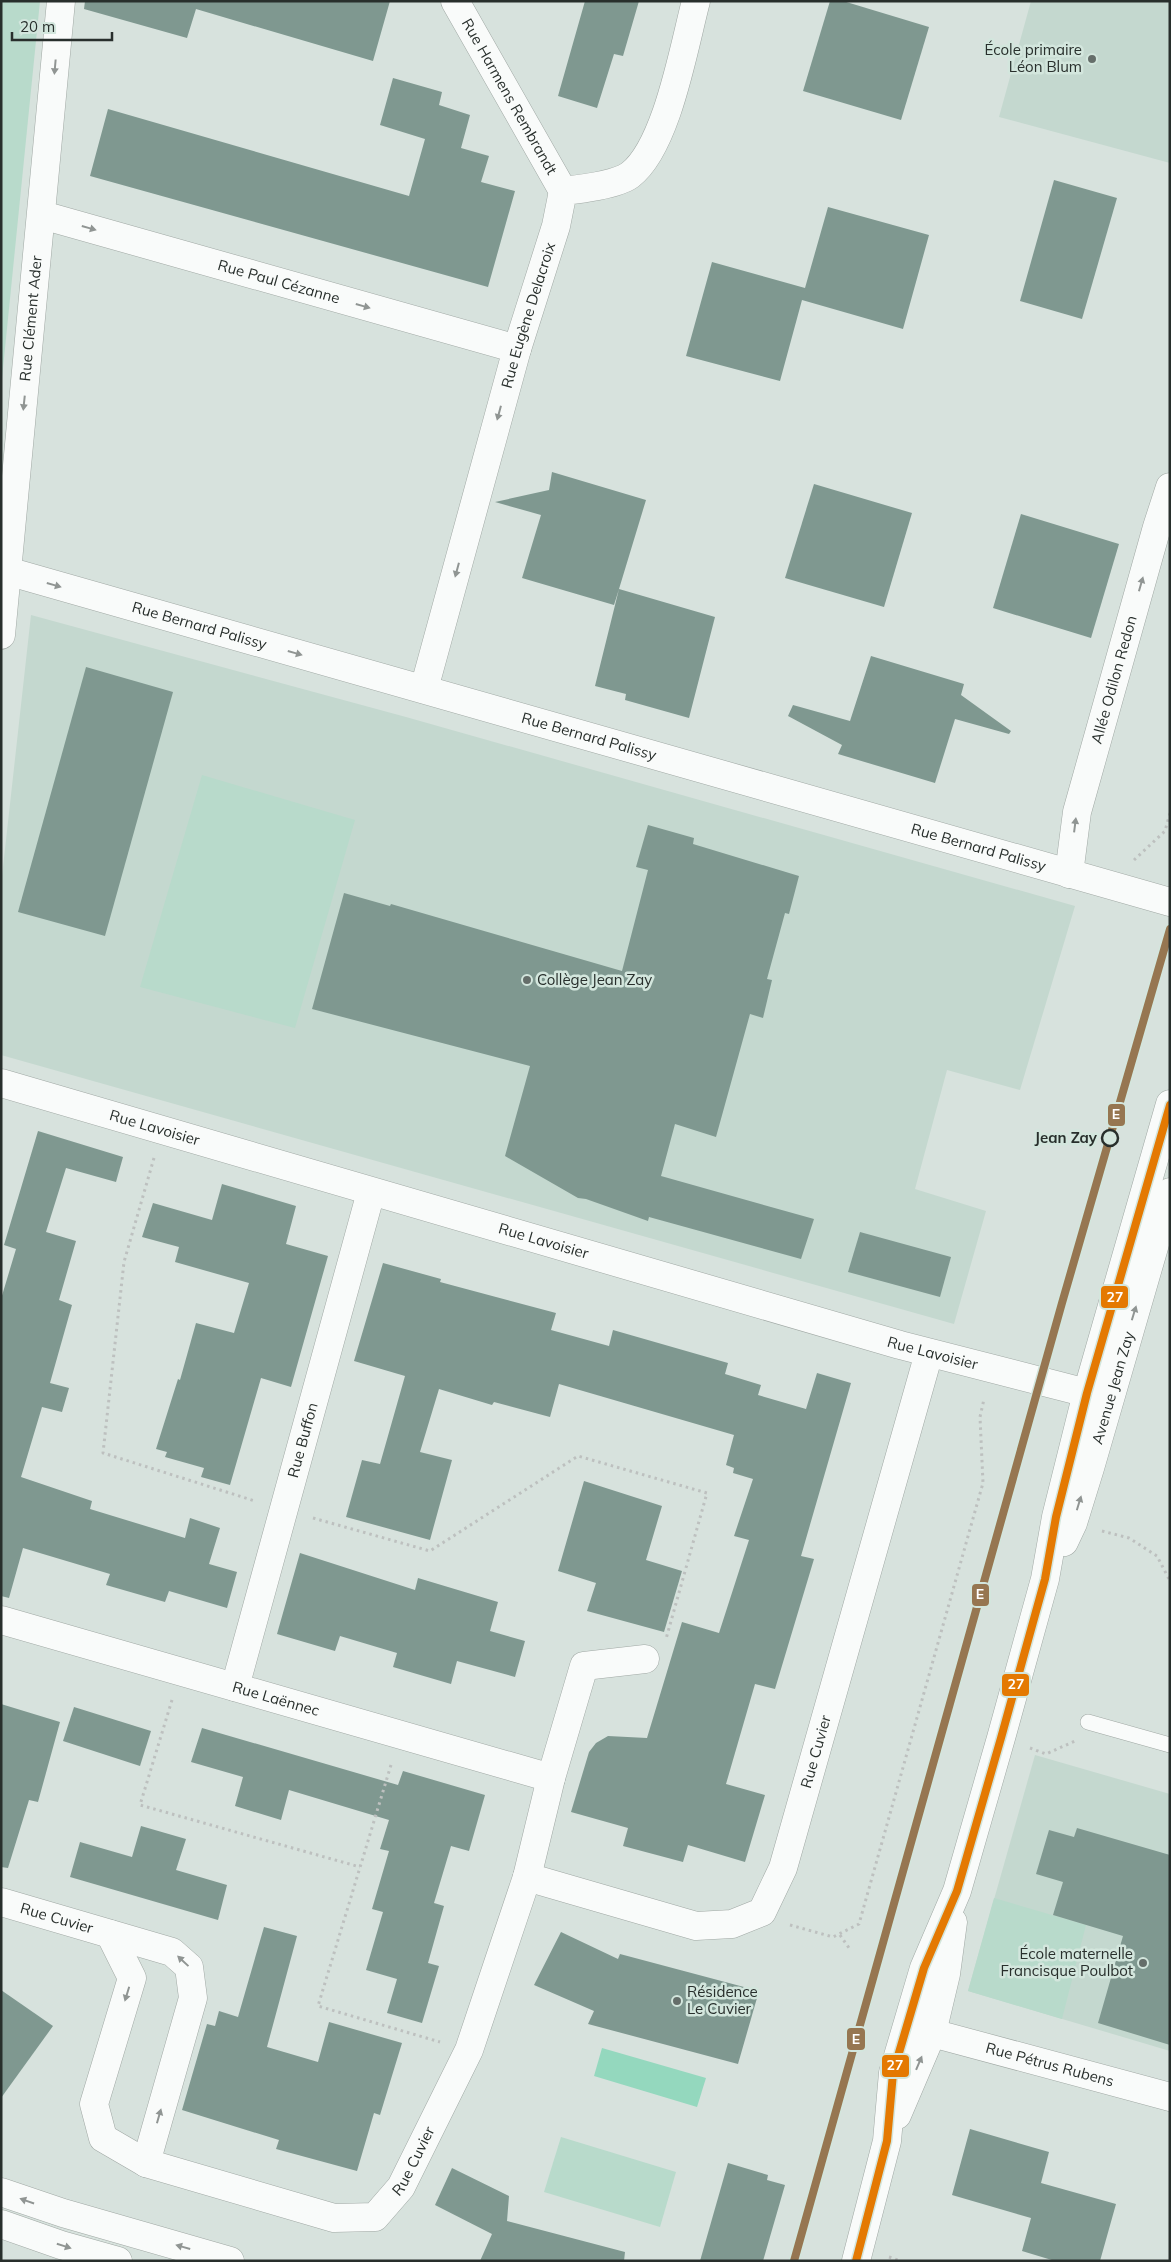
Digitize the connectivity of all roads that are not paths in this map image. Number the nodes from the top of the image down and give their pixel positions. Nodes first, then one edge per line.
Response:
1 (60, 1) edge
2 (455, 1) edge
3 (696, 1) edge
4 (563, 191) junction
5 (42, 215) junction
6 (517, 349) junction
7 (1170, 487) edge
8 (7, 571) junction
9 (1, 636) edge
10 (424, 689) junction
11 (1069, 874) junction
12 (1170, 902) edge
13 (1, 1083) edge
14 (1170, 1104) edge
15 (371, 1192) junction
16 (1170, 1192) edge
17 (928, 1353) junction
18 (1087, 1393) junction
19 (1045, 1579) junction
20 (1, 1620) edge
21 (655, 1651) road end
22 (235, 1687) junction
23 (1088, 1722) road end
24 (1170, 1745) edge
25 (551, 1778) junction
26 (527, 1877) junction
27 (957, 1891) junction
28 (1, 1902) edge
29 (110, 1934) junction
30 (932, 2033) junction
31 (1170, 2097) edge
32 (887, 2140) junction
33 (146, 2163) junction
34 (1, 2192) edge
35 (1, 2224) edge
36 (118, 2261) edge
37 (230, 2261) edge
38 (856, 2261) edge

1 -> 5 street, Rue Clément Ader
2 - 4 street, Rue Harmens Rembrandt
3 - 4 street
4 - 6 street, Rue Eugène Delacroix
5 -> 6 street, Rue Paul Cézanne
5 -> 8 street, Rue Clément Ader
6 -> 10 street, Rue Eugène Delacroix
11 -> 7 street, Allée Odilon Redon
8 - 9 street, Rue Clément Ader
8 -> 10 street, Rue Bernard Palissy
10 - 11 street, Rue Bernard Palissy
11 - 12 street, Rue Bernard Palissy
13 - 15 street, Rue Lavoisier
14 - 18 street, Avenue Jean Zay
15 - 17 street, Rue Lavoisier
15 - 22 street, Rue Buffon
19 -> 16 street, Avenue Jean Zay
17 - 18 street, Rue Lavoisier
17 - 26 street, Rue Cuvier
18 - 19 street, Avenue Jean Zay
19 - 27 street, Avenue Jean Zay
20 - 22 street, Rue Laënnec
21 - 25 street, Rue Cuvier
22 - 25 street, Rue Laënnec
23 - 24 lane
25 - 26 street, Rue Cuvier
26 - 33 street, Rue Cuvier
27 - 30 street, Avenue Jean Zay
27 - 32 street, Avenue Jean Zay
28 - 29 street, Rue Cuvier
29 -> 33 street, Rue Cuvier
33 -> 29 street, Rue Cuvier
30 - 31 street, Rue Pétrus Rubens
32 -> 30 street, Avenue Jean Zay
32 - 38 street, Avenue Jean Zay
37 -> 34 street
35 -> 36 street

